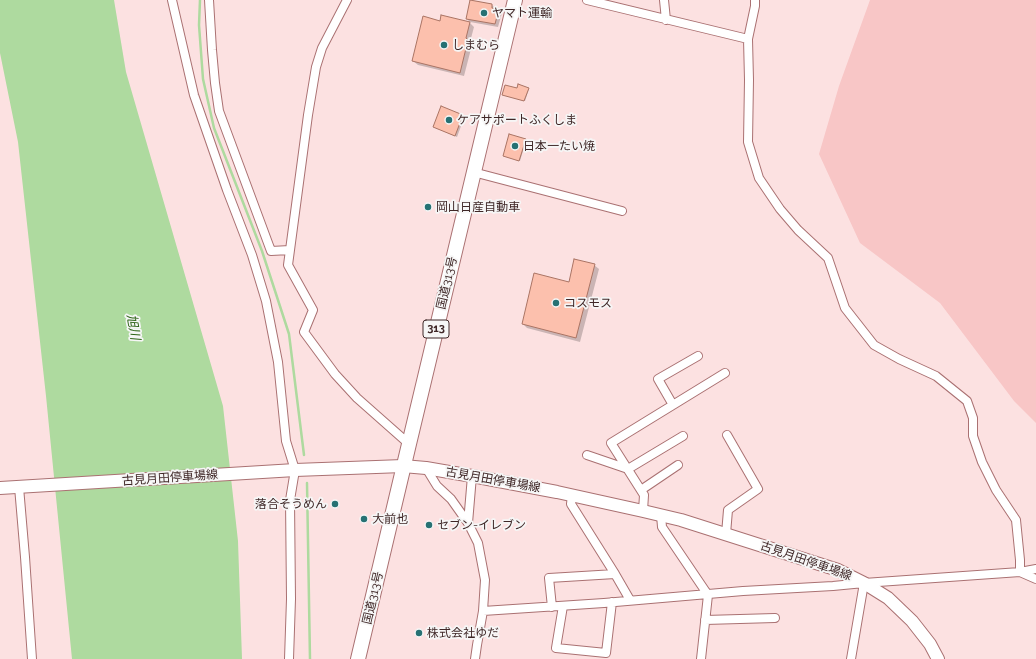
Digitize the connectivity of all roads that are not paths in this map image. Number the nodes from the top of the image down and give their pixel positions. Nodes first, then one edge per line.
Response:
1 (172, 0) edge
2 (209, 0) edge
3 (347, 0) edge
4 (515, 0) edge
5 (587, 0) edge
6 (664, 0) edge
7 (755, 0) edge
8 (666, 20) junction
9 (748, 40) junction
10 (473, 172) junction
11 (622, 211) dead end
12 (290, 250) junction
13 (698, 356) dead end
14 (725, 373) dead end
15 (673, 405) junction
16 (727, 435) dead end
17 (683, 436) dead end
18 (409, 444) junction
19 (587, 455) dead end
20 (678, 465) dead end
21 (404, 466) junction
22 (426, 468) junction
23 (628, 469) junction
24 (295, 470) junction
25 (472, 476) junction
26 (22, 487) junction
27 (0, 488) edge
28 (641, 490) junction
29 (572, 495) junction
30 (643, 511) junction
31 (661, 515) junction
32 (468, 523) junction
33 (726, 534) junction
34 (1036, 569) edge
35 (1020, 572) junction
36 (615, 574) junction
37 (1036, 579) edge
38 (864, 583) junction
39 (708, 595) junction
40 (630, 600) junction
41 (612, 602) junction
42 (563, 606) junction
43 (552, 607) junction
44 (483, 611) junction
45 (775, 618) dead end
46 (705, 620) junction
47 (32, 659) edge
48 (289, 659) edge
49 (358, 659) edge
50 (475, 659) edge
51 (701, 659) edge
52 (852, 659) edge
53 (938, 659) edge

1 - 24 street
2 - 12 street
3 - 12 street
4 - 10 highway, 国道313号 / 313
5 - 8 street
6 - 8 street
7 - 9 street
8 - 9 street
9 - 35 street
10 - 11 street
10 - 18 highway, 国道313号 / 313
12 - 18 street
13 - 15 street
14 - 15 street
15 - 23 street
16 - 33 street
17 - 23 street
18 - 21 highway, 国道313号 / 313
19 - 23 street
20 - 28 street
21 - 22 main road, 古見月田停車場線
21 - 24 main road, 古見月田停車場線
21 - 49 highway, 国道313号 / 313
22 - 25 main road, 古見月田停車場線
22 - 32 street
23 - 28 street
24 - 26 main road, 古見月田停車場線
24 - 48 street
25 - 29 main road, 古見月田停車場線
25 - 32 street
26 - 27 main road, 古見月田停車場線
26 - 47 street
28 - 30 street
29 - 30 main road, 古見月田停車場線
29 - 36 street
30 - 31 main road, 古見月田停車場線
31 - 33 main road, 古見月田停車場線
31 - 39 street
32 - 44 street
33 - 38 main road, 古見月田停車場線
34 - 35 street
35 - 37 street
35 - 38 street
36 - 40 street
36 - 43 street
38 - 39 street
38 - 52 street
38 - 53 main road, 古見月田停車場線
39 - 40 street
39 - 46 street
40 - 41 street
41 - 42 street
41 - 42 street
42 - 43 street
43 - 44 street
44 - 50 street
45 - 46 street
46 - 51 street

